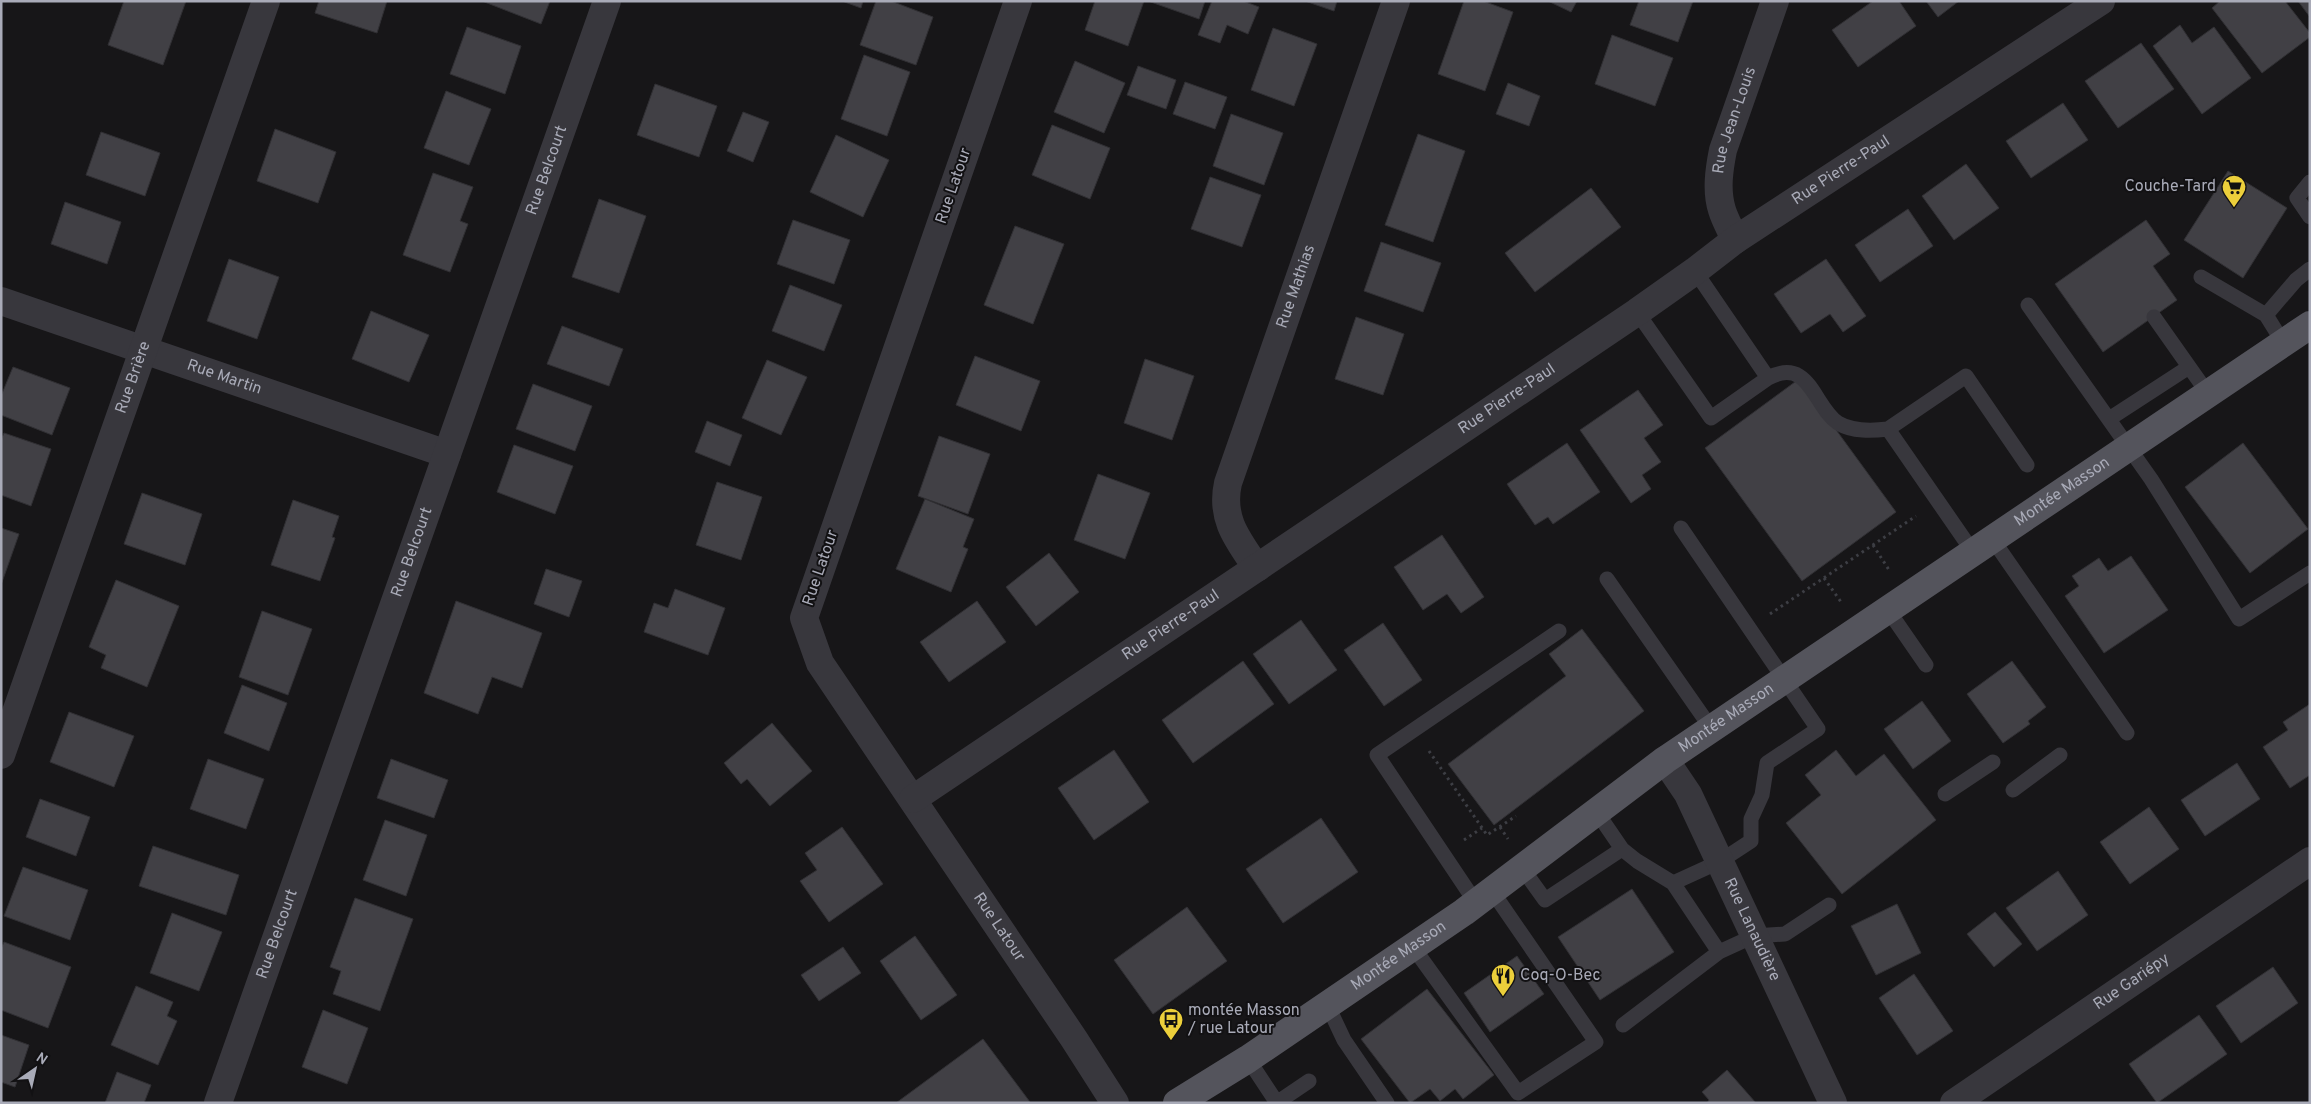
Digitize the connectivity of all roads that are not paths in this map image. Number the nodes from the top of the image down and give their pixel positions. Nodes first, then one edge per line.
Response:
1 (266, 1) edge
2 (607, 1) edge
3 (1018, 1) edge
4 (1396, 1) edge
5 (1775, 1) edge
6 (2101, 1) edge
7 (2310, 182) edge
8 (2310, 217) edge
9 (1735, 240) junction
10 (2310, 269) edge
11 (1695, 272) junction
12 (2201, 277) dead end
13 (1, 301) edge
14 (2028, 305) dead end
15 (1637, 312) junction
16 (2266, 315) junction
17 (2154, 317) dead end
18 (2310, 325) edge
19 (2310, 332) edge
20 (2284, 344) junction
21 (143, 351) junction
22 (2189, 367) junction
23 (1768, 378) junction
24 (2209, 395) junction
25 (2109, 420) junction
26 (1888, 429) junction
27 (2130, 448) junction
28 (447, 454) junction
29 (2027, 465) dead end
30 (1680, 528) dead end
31 (1983, 546) junction
32 (1258, 568) junction
33 (2310, 573) edge
34 (1607, 579) dead end
35 (1888, 610) junction
36 (1559, 631) dead end
37 (1926, 665) dead end
38 (1784, 680) junction
39 (1711, 728) junction
40 (2127, 733) dead end
41 (1, 755) edge
42 (2060, 755) dead end
43 (1665, 760) junction
44 (1993, 762) dead end
45 (2013, 790) dead end
46 (1945, 794) dead end
47 (913, 800) junction
48 (1596, 811) junction
49 (1622, 849) junction
50 (2310, 861) edge
51 (1719, 862) junction
52 (1522, 868) junction
53 (1673, 883) junction
54 (1484, 897) junction
55 (1829, 905) dead end
56 (1754, 936) junction
57 (1413, 947) junction
58 (1719, 952) junction
59 (1327, 1004) junction
60 (1623, 1025) dead end
61 (1248, 1059) junction
62 (1309, 1081) dead end
63 (1277, 1102) edge
64 (218, 1103) edge
65 (1116, 1103) edge
66 (1177, 1103) edge
67 (1387, 1103) edge
68 (1833, 1103) edge
69 (1954, 1103) edge

1 - 21 street, Rue Brière
2 - 28 street, Rue Belcourt
3 - 47 street, Rue Latour
4 - 32 street, Rue Mathias
5 - 9 street, Rue Jean-Louis
6 - 9 street, Rue Pierre-Paul
7 - 8 lane
9 - 11 street, Rue Pierre-Paul
10 - 16 lane
11 - 15 street, Rue Pierre-Paul
11 - 23 lane
12 - 16 lane
13 - 21 street, Rue Martin
14 - 25 lane
15 - 23 lane
15 - 32 street, Rue Pierre-Paul
16 - 20 lane
17 - 22 lane
18 - 20 main road, Montée Masson
19 - 20 main road, Montée Masson
20 - 24 main road, Montée Masson
21 - 28 street, Rue Martin
21 - 41 street, Rue Brière
22 - 24 lane
22 - 25 lane
23 - 26 lane
24 - 27 main road, Montée Masson
25 - 27 lane
26 - 29 lane
26 - 31 lane
27 - 31 main road, Montée Masson
27 - 33 lane
28 - 64 street, Rue Belcourt
30 - 38 lane
31 - 35 main road, Montée Masson
31 - 40 lane
32 - 47 street, Rue Pierre-Paul
34 - 39 lane
35 - 37 lane
35 - 38 main road, Montée Masson
36 - 54 lane
38 - 39 main road, Montée Masson
38 - 51 lane
39 - 43 main road, Montée Masson
42 - 45 lane
43 - 48 main road, Montée Masson
43 - 51 street, Rue Lanaudière
44 - 46 lane
47 - 65 street, Rue Latour
48 - 49 lane
48 - 52 main road, Montée Masson
49 - 52 lane
49 - 53 lane
50 - 69 street, Rue Gariépy
51 - 53 lane
51 - 56 street, Rue Lanaudière
52 - 54 main road, Montée Masson
53 - 58 lane
54 - 57 main road, Montée Masson
54 - 57 lane
55 - 56 lane
56 - 58 lane
56 - 68 street, Rue Lanaudière
57 - 59 main road, Montée Masson
58 - 60 lane
59 - 61 main road, Montée Masson
59 - 67 lane
61 - 63 lane
61 - 66 main road, Montée Masson
62 - 63 lane

